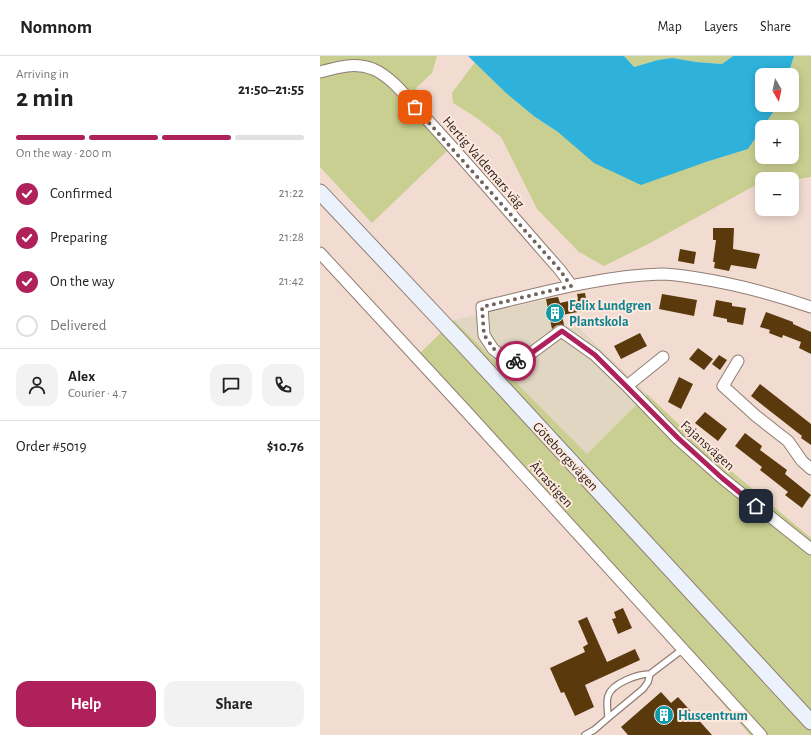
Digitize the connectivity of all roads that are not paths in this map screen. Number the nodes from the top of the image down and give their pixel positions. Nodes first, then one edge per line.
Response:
1 (320, 72) edge
2 (320, 192) edge
3 (320, 253) edge
4 (571, 286) junction
5 (811, 307) edge
6 (663, 357) dead end
7 (738, 361) dead end
8 (626, 386) junction
9 (811, 469) edge
10 (811, 548) edge
11 (683, 649) junction
12 (650, 674) junction
13 (608, 718) junction
14 (811, 722) edge
15 (585, 735) edge
16 (760, 735) edge

1 - 4 street, Hertig Valdemars väg
2 - 14 main road, Göteborgsvägen
3 - 11 street, Ätrastigen
4 - 5 street
4 - 8 street, Fajansvägen
6 - 8 street
7 - 9 street
8 - 10 street, Fajansvägen
11 - 12 lane
11 - 16 street, Ätrastigen
12 - 13 lane
12 - 13 lane
13 - 15 lane

